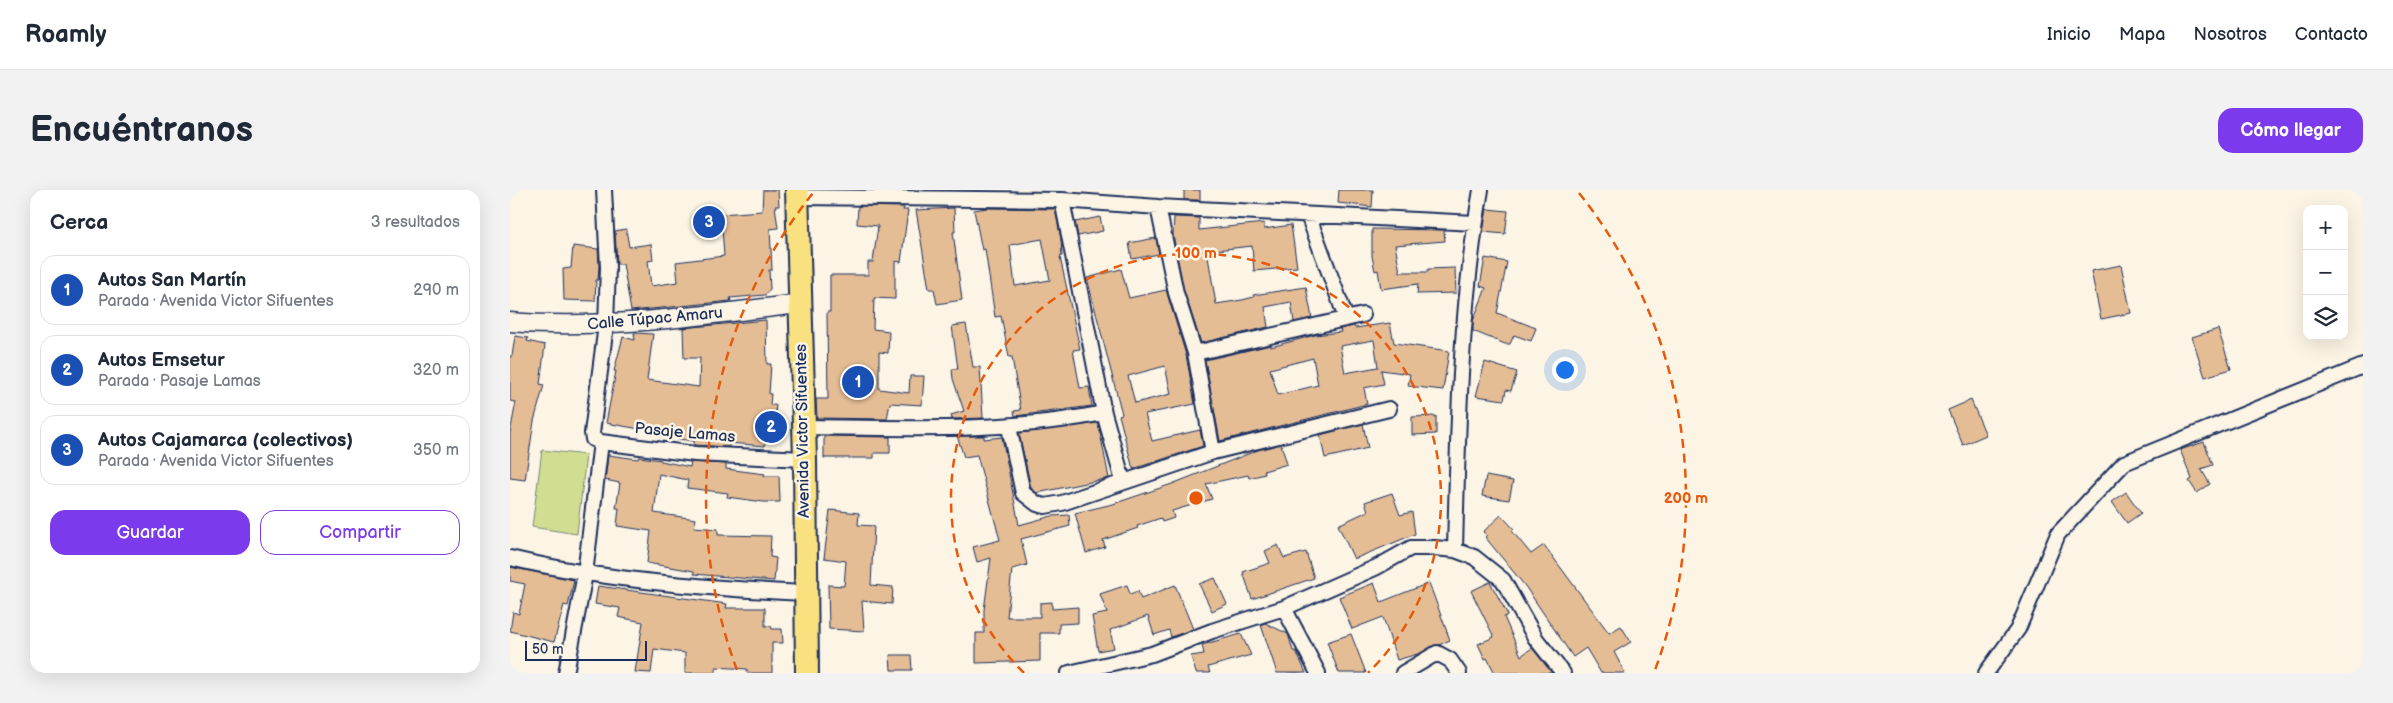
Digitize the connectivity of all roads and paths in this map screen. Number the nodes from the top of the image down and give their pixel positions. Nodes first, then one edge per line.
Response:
1 (604, 190) edge
2 (1481, 190) edge
3 (797, 194) edge
4 (1062, 200) junction
5 (1158, 208) junction
6 (1308, 216) junction
7 (1475, 223) junction
8 (799, 304) junction
9 (1363, 315) dead end
10 (1346, 318) junction
11 (510, 322) edge
12 (606, 325) junction
13 (1195, 353) junction
14 (2363, 366) edge
15 (1389, 409) dead end
16 (1104, 413) junction
17 (1009, 426) junction
18 (803, 427) junction
19 (597, 441) junction
20 (1213, 452) junction
21 (805, 459) junction
22 (1123, 481) junction
23 (1455, 550) junction
24 (510, 558) edge
25 (585, 574) junction
26 (805, 593) junction
27 (1284, 608) junction
28 (566, 673) edge
29 (808, 673) edge
30 (1072, 673) edge
31 (1318, 673) edge
32 (1403, 673) edge
33 (1459, 673) edge
34 (1563, 673) edge
35 (1986, 673) edge

1 - 12 street
2 - 7 street
3 - 4 street
3 - 8 highway, Avenida Victor Sifuentes
4 - 5 street
4 - 16 street
5 - 6 street
5 - 13 street
6 - 7 street
6 - 10 street
7 - 23 street
8 - 12 street, Calle Túpac Amaru
8 - 18 highway, Avenida Victor Sifuentes
9 - 10 street
10 - 13 street
11 - 12 street, Calle Túpac Amaru
12 - 19 street
13 - 20 street
14 - 35 street
15 - 20 street
16 - 17 street
16 - 22 street
17 - 18 street
17 - 22 street
18 - 21 highway, Avenida Victor Sifuentes
19 - 21 street, Pasaje Lamas
19 - 25 street
20 - 22 street
21 - 26 highway, Avenida Victor Sifuentes
23 - 27 street
23 - 34 street
24 - 25 street
25 - 26 street
25 - 28 street
26 - 29 highway, Avenida Victor Sifuentes
27 - 30 street
27 - 31 street
32 - 33 street

